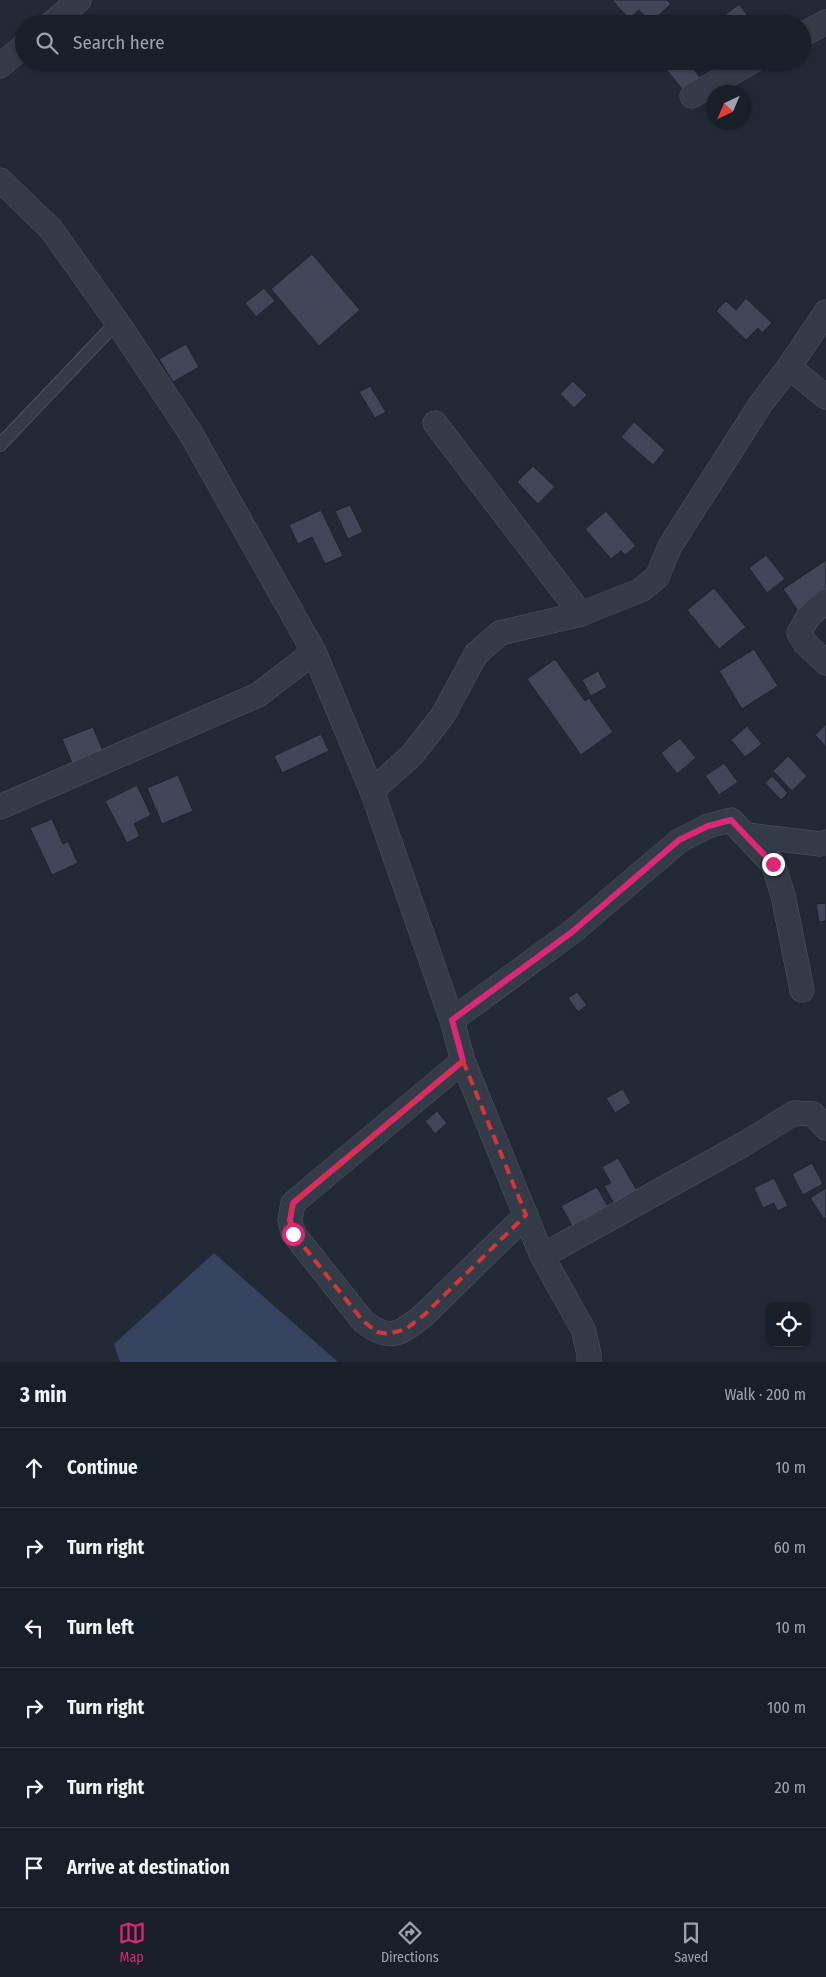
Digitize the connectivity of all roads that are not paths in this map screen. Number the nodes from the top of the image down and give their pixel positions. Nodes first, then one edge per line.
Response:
1 (79, 0) edge
2 (62, 15) edge
3 (826, 22) edge
4 (811, 30) edge
5 (15, 54) edge
6 (0, 66) edge
7 (738, 70) edge
8 (692, 96) dead end
9 (0, 180) edge
10 (826, 312) edge
11 (117, 322) junction
12 (789, 367) junction
13 (826, 397) edge
14 (435, 423) dead end
15 (0, 445) edge
16 (826, 601) edge
17 (581, 614) junction
18 (314, 652) junction
19 (826, 663) edge
20 (372, 790) junction
21 (0, 807) edge
22 (747, 835) junction
23 (826, 842) edge
24 (802, 990) dead end
25 (452, 1020) junction
26 (463, 1061) junction
27 (826, 1128) edge
28 (526, 1215) junction
29 (542, 1256) junction
30 (589, 1362) edge

1 - 2 street
3 - 4 street
5 - 6 street
7 - 8 street
9 - 11 street
10 - 12 street
11 - 15 lane
11 - 18 street
12 - 13 street
12 - 17 street
14 - 17 street
16 - 19 street
17 - 20 street
18 - 20 street
18 - 21 street
20 - 25 street
22 - 23 street
22 - 24 street
22 - 25 street
25 - 26 street
26 - 28 street
26 - 28 street
27 - 29 street
28 - 29 street
29 - 30 street

